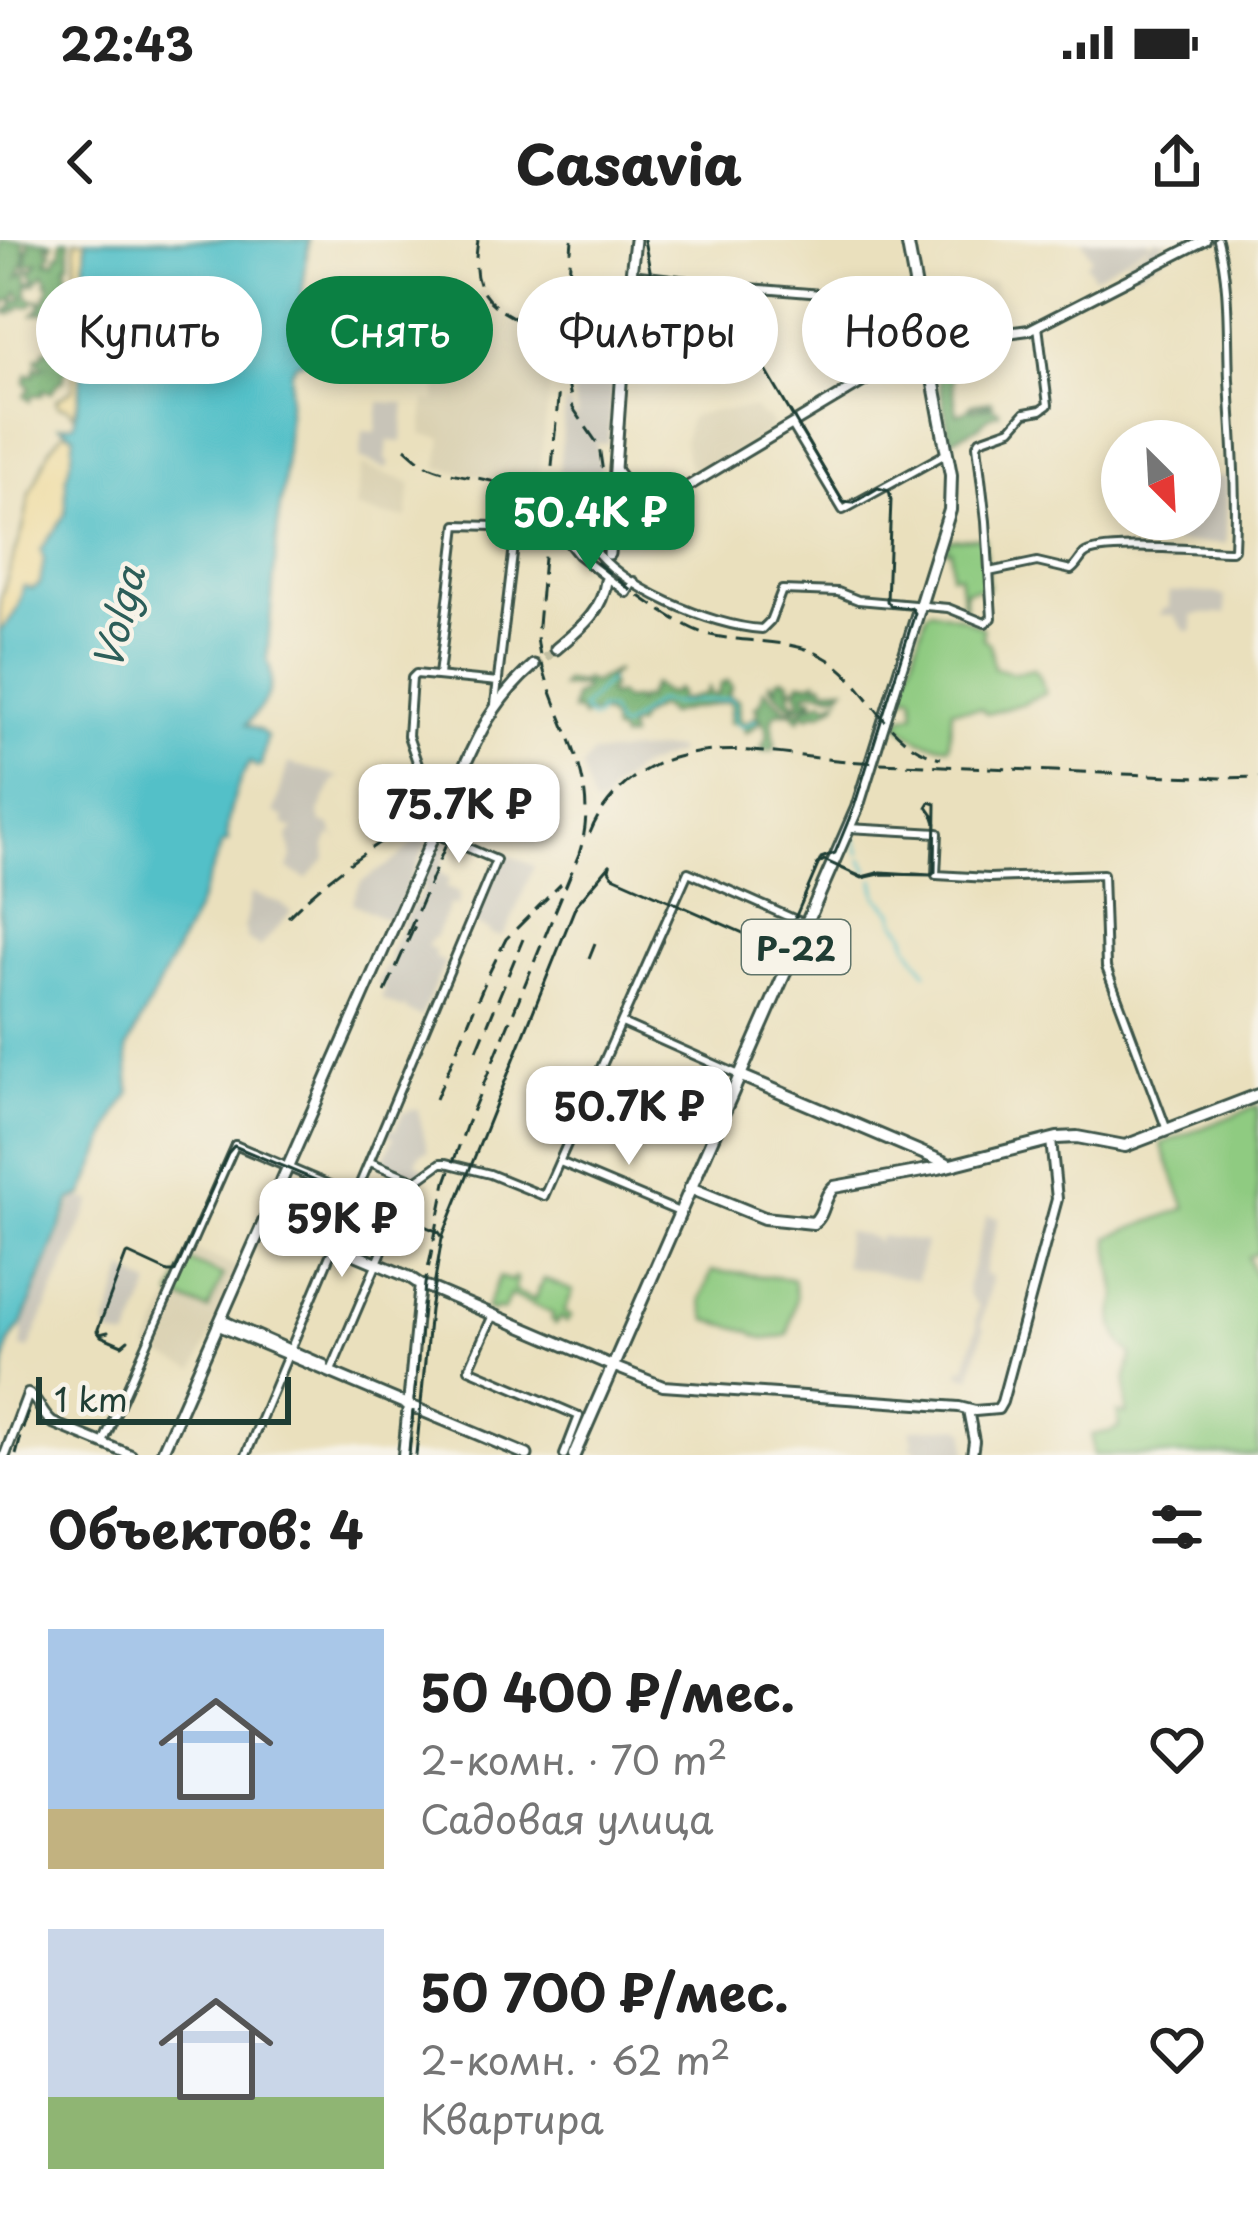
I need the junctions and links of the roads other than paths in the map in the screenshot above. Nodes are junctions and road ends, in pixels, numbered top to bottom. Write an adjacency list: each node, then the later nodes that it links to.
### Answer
1 (635, 240): 6 (main road)
2 (908, 240): 5 (highway, Р-22)
3 (1205, 240): 10 (main road)
4 (1217, 240): 20 (street)
5 (912, 256): 7 (highway, Р-22); 8 (highway, Р-22)
6 (631, 274): 9 (street); 14 (main road)
7 (915, 276)
8 (916, 276)
9 (802, 292)
10 (1038, 326): 11 (main road); 20 (street)
11 (1013, 332)
12 (860, 384): 15 (main road)
13 (936, 384): 16 (highway, Р-22)
14 (618, 423): 17 (main road); 17 (main road)
15 (792, 425): 16 (street); 17 (main road)
16 (949, 452): 23 (highway, Р-22)
17 (617, 476): 18 (main road); 18 (main road)
18 (605, 503): 22 (street)
19 (517, 529): 22 (street); 25 (street); 26 (street)
20 (989, 572): 23 (street)
21 (605, 580): 24 (main road)
22 (634, 581): 23 (street)
23 (922, 607): 29 (highway, Р-22)
24 (555, 648)
25 (439, 675): 26 (street); 28 (street, bridge)
26 (502, 684): 27 (main road); 27 (main road)
27 (493, 711): 28 (main road, bridge)
28 (441, 820): 36 (street); 39 (main road)
29 (850, 829): 30 (highway, Р-22); 34 (street)
30 (807, 925): 31 (street); 32 (highway, Р-22)
31 (621, 1023): 32 (street); 37 (street)
32 (741, 1075): 38 (highway); 40 (highway, Р-22)
33 (1258, 1095): 34 (highway)
34 (1167, 1131): 35 (highway)
35 (1051, 1138): 38 (highway); 53 (main road)
36 (370, 1162): 37 (street); 41 (street)
37 (560, 1162): 42 (street)
38 (940, 1165): 40 (highway)
39 (289, 1168): 41 (street); 43 (main road); 55 (street)
40 (692, 1188): 42 (highway, Р-22)
41 (356, 1197): 44 (street); 45 (street)
42 (681, 1213): 50 (highway, Р-22)
43 (267, 1217): 44 (main road); 48 (main road)
44 (336, 1246): 45 (main road); 49 (street)
45 (374, 1263): 46 (main road); 51 (street)
46 (424, 1286): 47 (main road); 52 (main road)
47 (493, 1316): 50 (main road); 56 (street)
48 (221, 1324): 49 (main road); 59 (main road)
49 (290, 1353): 51 (main road); 60 (street)
50 (613, 1366): 53 (main road); 56 (highway, Р-22)
51 (331, 1370): 52 (main road)
52 (406, 1406): 61 (main road); 62 (main road)
53 (971, 1412): 63 (main road)
54 (64, 1426): 55 (main road); 57 (main road); 57 (main road)
55 (103, 1443): 58 (main road)
56 (573, 1453)
57 (4, 1455)
58 (130, 1455)
59 (163, 1455)
60 (246, 1455)
61 (403, 1455)
62 (527, 1455)
63 (972, 1455)

